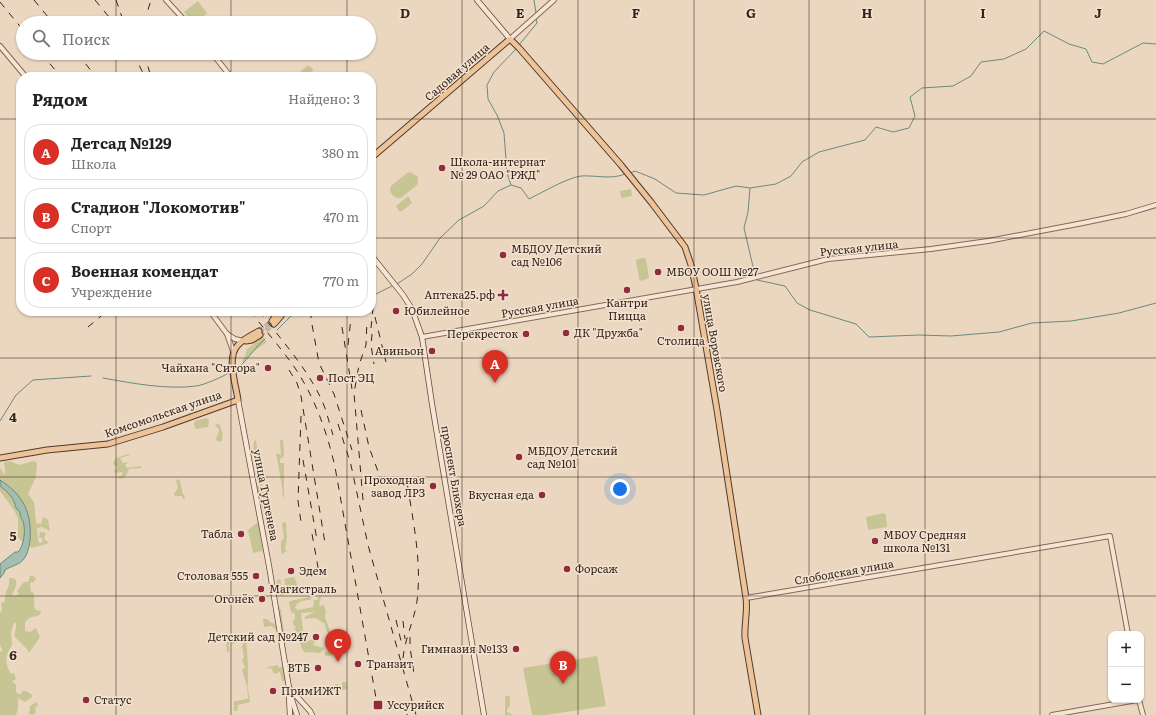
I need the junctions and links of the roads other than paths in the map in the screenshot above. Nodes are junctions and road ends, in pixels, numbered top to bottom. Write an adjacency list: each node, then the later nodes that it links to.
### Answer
1 (166, 0): 4 (street)
2 (477, 0): 5 (main road, улица Воровского)
3 (554, 0): 5 (street, Садовая улица)
4 (181, 16)
5 (510, 39): 10 (main road, Садовая улица); 13 (main road, улица Воровского)
6 (0, 46): 8 (street)
7 (218, 60): 9 (street)
8 (22, 72)
9 (227, 72)
10 (376, 154)
11 (1156, 205): 13 (street, Русская улица)
12 (376, 261): 19 (main road, проспект Блюхера)
13 (696, 288): 19 (street, Русская улица); 24 (main road, улица Воровского)
14 (214, 316): 18 (street, улица Тургенева)
15 (276, 316): 16 (main road)
16 (280, 316)
17 (259, 333): 20 (main road)
18 (227, 334): 20 (street); 21 (street, улица Тургенева)
19 (422, 337): 33 (main road, проспект Блюхера)
20 (243, 341): 21 (main road)
21 (233, 351): 22 (main road, улица Тургенева)
22 (238, 400): 23 (main road, Комсомольская улица); 26 (main road, улица Тургенева)
23 (0, 458)
24 (746, 598): 25 (street, Слободская улица); 34 (main road, улица Воровского)
25 (1127, 631)
26 (290, 689): 29 (main road); 30 (main road, улица Тургенева); 31 (main road, улица Тургенева)
27 (1121, 703): 35 (street)
28 (1139, 703): 36 (street)
29 (308, 709): 30 (main road); 32 (main road)
30 (298, 713): 31 (main road)
31 (289, 715)
32 (312, 715)
33 (484, 715)
34 (758, 715)
35 (1052, 715)
36 (1143, 715)

